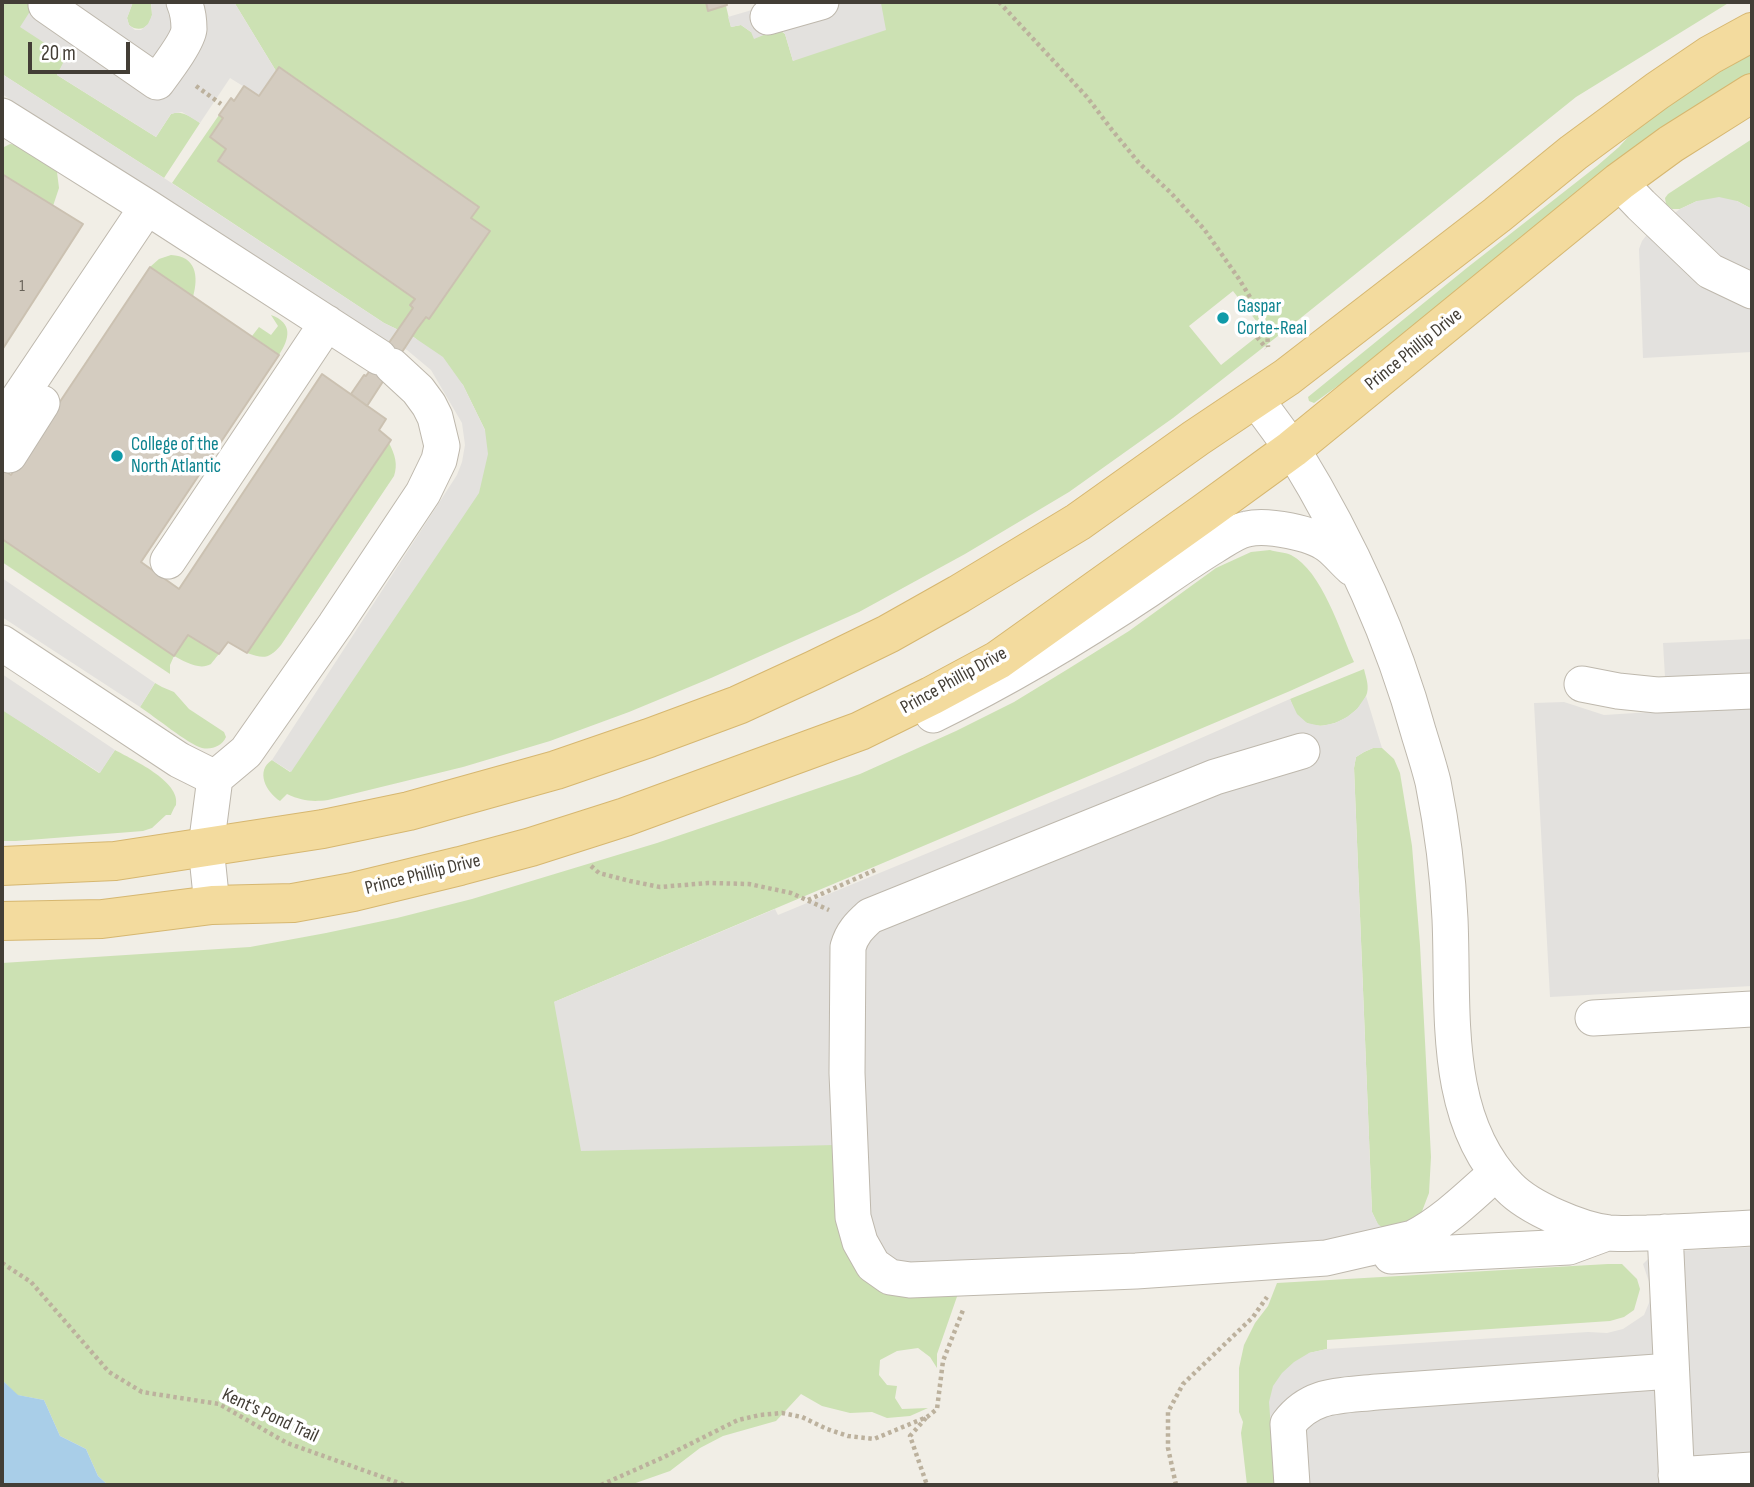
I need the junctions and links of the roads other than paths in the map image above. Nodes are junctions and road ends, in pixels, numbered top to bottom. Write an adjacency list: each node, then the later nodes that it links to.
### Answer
1 (184, 2): 3 (lane)
2 (821, 2): 4 (lane)
3 (46, 5)
4 (768, 17)
5 (1752, 32): 13 (main road)
6 (1752, 93): 8 (main road, Prince Phillip Drive)
7 (2, 116): 9 (lane)
8 (1619, 182): 10 (lane); 15 (main road, Prince Phillip Drive)
9 (147, 207): 11 (lane); 12 (lane)
10 (1752, 291)
11 (327, 323): 16 (lane); 23 (lane)
12 (18, 380): 14 (lane)
13 (1255, 398): 15 (lane); 24 (main road)
14 (5, 439)
15 (1292, 449): 17 (lane); 21 (main road, Prince Phillip Drive)
16 (168, 561)
17 (1362, 578): 21 (lane); 30 (lane)
18 (2, 643): 23 (lane)
19 (1582, 684): 20 (lane)
20 (1752, 691)
21 (860, 731): 26 (main road, Prince Phillip Drive)
22 (1303, 751): 34 (lane)
23 (215, 778): 24 (lane)
24 (206, 847): 25 (main road); 26 (lane)
25 (2, 866)
26 (212, 905): 27 (main road, Prince Phillip Drive)
27 (2, 921)
28 (1752, 1009): 29 (lane)
29 (1593, 1018)
30 (1496, 1173): 33 (lane); 34 (lane)
31 (1752, 1228): 32 (lane)
32 (1665, 1232): 33 (lane); 35 (lane)
33 (1607, 1233): 34 (lane)
34 (1357, 1250)
35 (1671, 1371): 37 (lane); 38 (lane)
36 (1752, 1470): 37 (lane)
37 (1676, 1480)
38 (1292, 1485)

